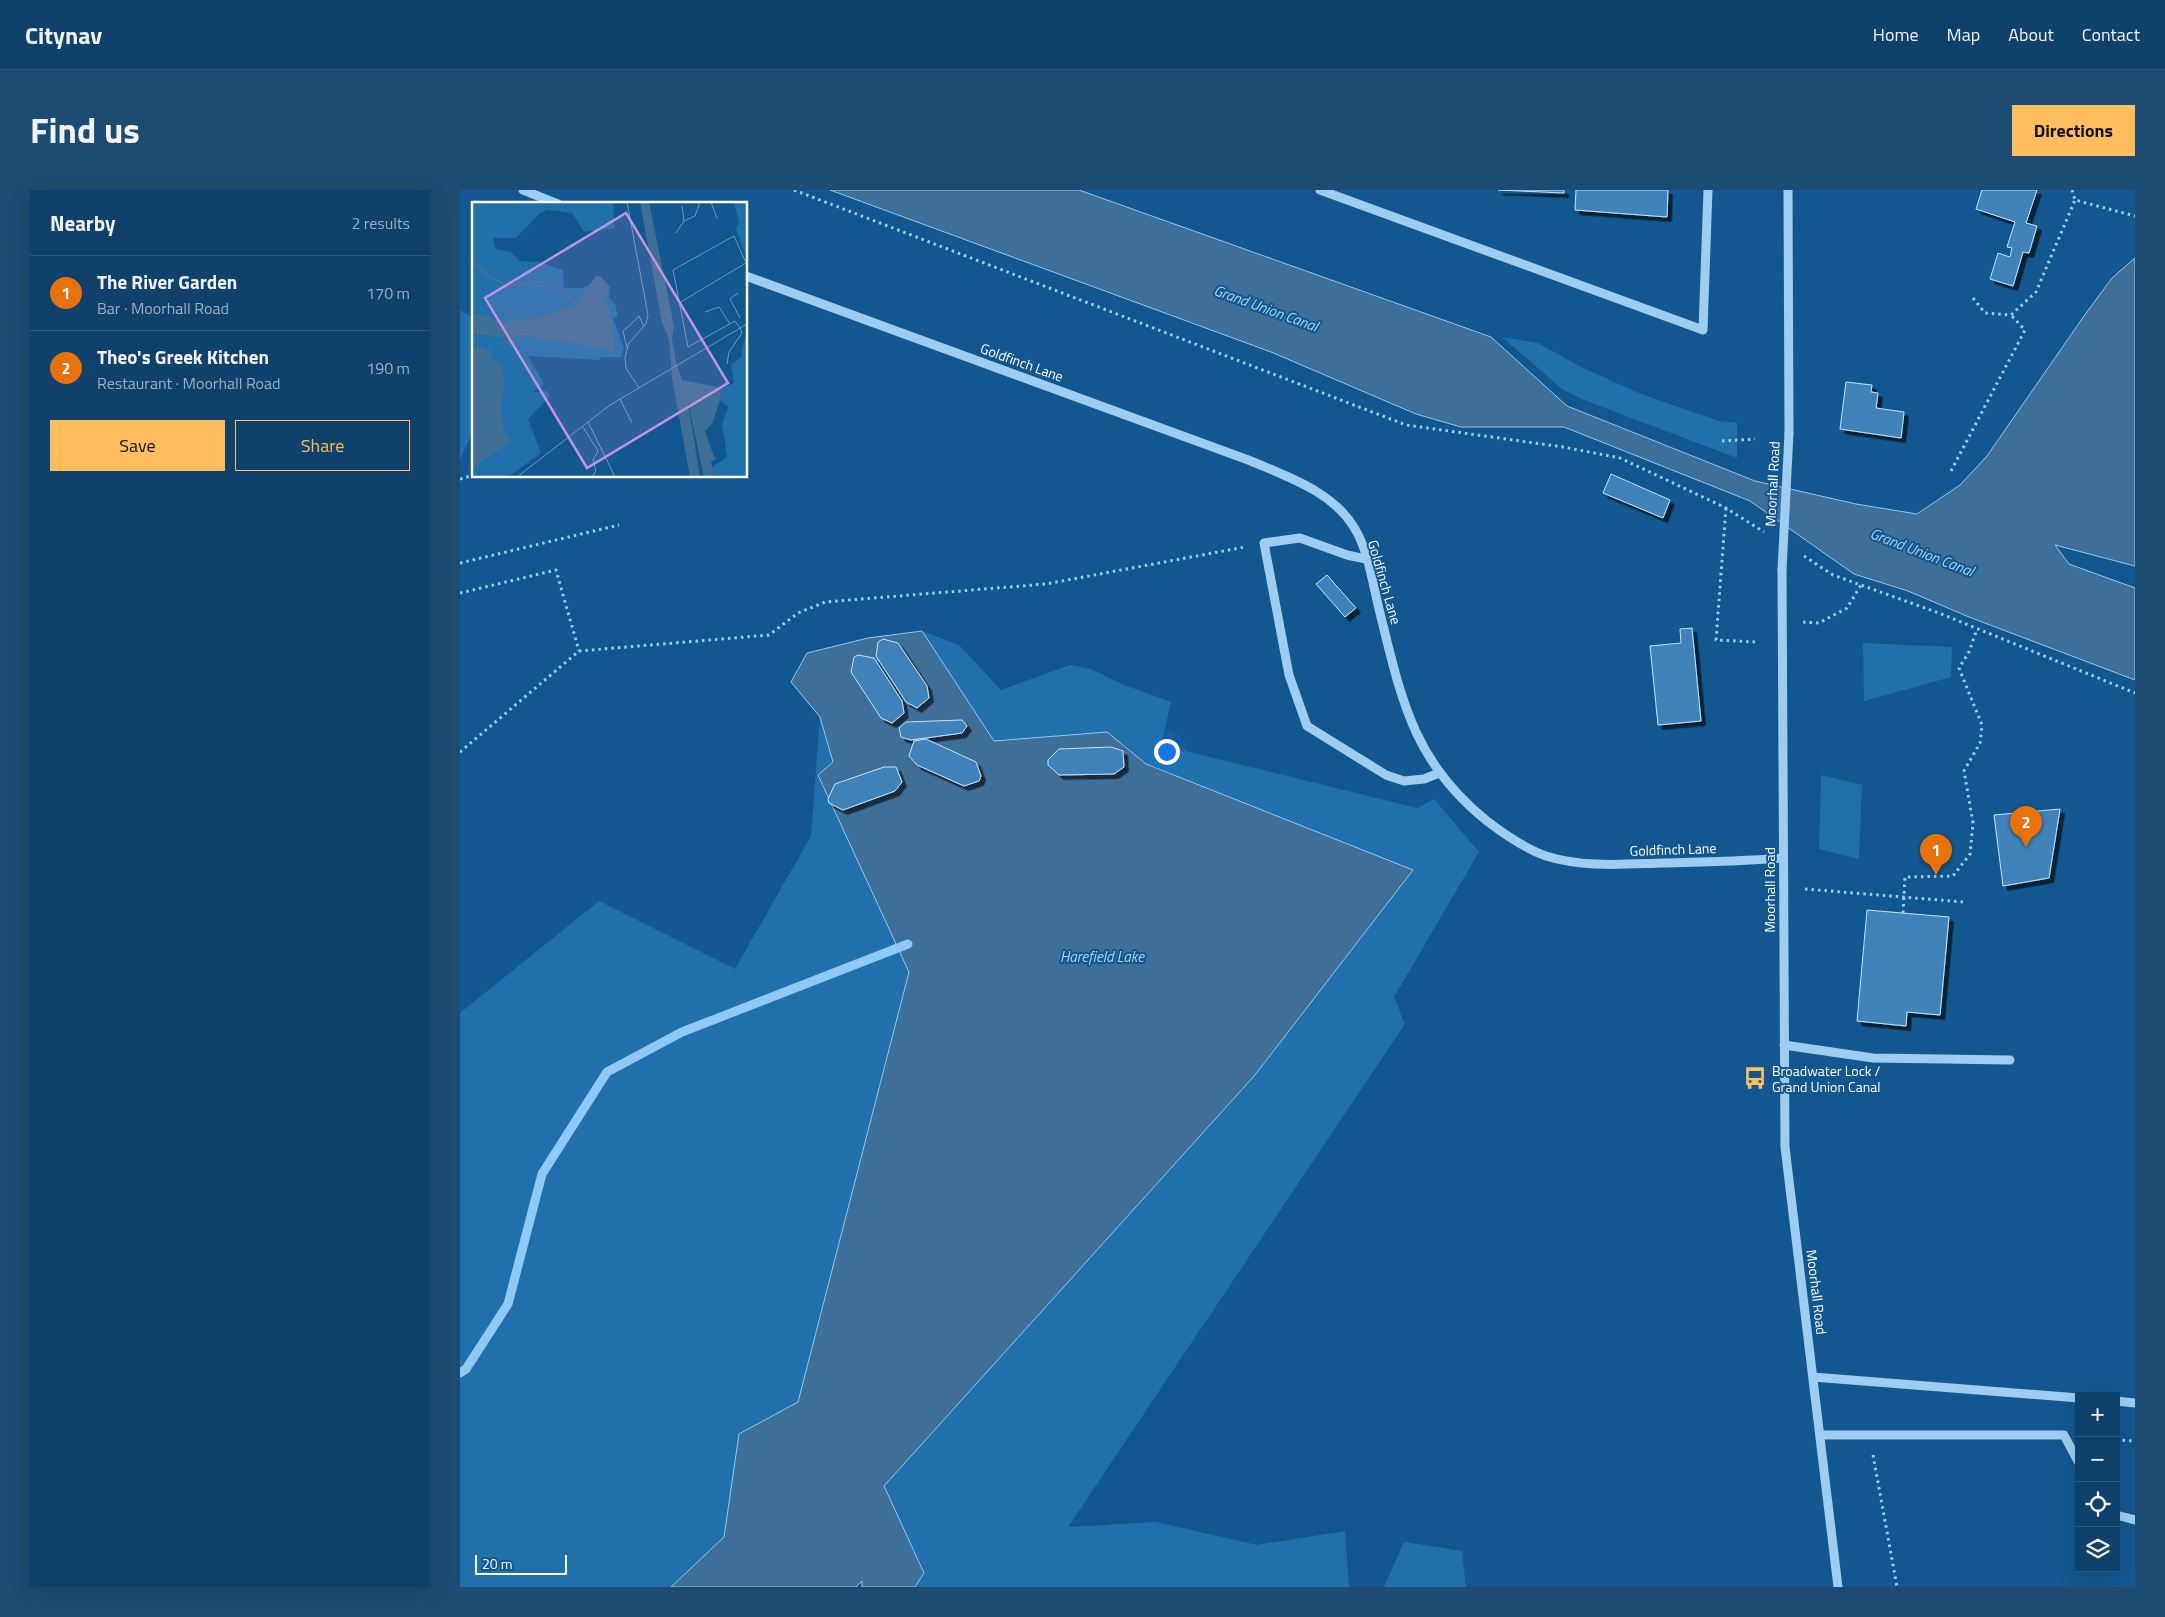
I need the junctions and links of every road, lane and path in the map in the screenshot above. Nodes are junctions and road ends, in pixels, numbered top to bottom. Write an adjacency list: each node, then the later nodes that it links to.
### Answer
1 (523, 190): 9 (street)
2 (794, 190): 24 (path)
3 (1320, 190): 7 (street)
4 (1708, 190): 7 (street)
5 (1788, 190): 29 (street, Moorhall Road, bridge)
6 (2072, 190): 8 (path)
7 (1340, 194)
8 (2075, 200): 10 (path); 13 (path)
9 (553, 202)
10 (2135, 216)
11 (748, 277): 19 (street, Goldfinch Lane)
12 (1973, 298): 13 (path)
13 (2011, 315): 16 (path)
14 (1755, 439): 15 (path)
15 (1722, 441)
16 (1951, 471)
17 (619, 525): 20 (path)
18 (1264, 543): 19 (street); 25 (path); 28 (street)
19 (1366, 559): 28 (street, Goldfinch Lane)
20 (460, 563)
21 (460, 593): 25 (path)
22 (1806, 622): 23 (path)
23 (1977, 629): 26 (path); 31 (path)
24 (1756, 642)
25 (579, 651): 27 (path)
26 (2135, 692)
27 (460, 752)
28 (1439, 773): 29 (street, Goldfinch Lane)
29 (1782, 858): 34 (street, Moorhall Road)
30 (1806, 889): 31 (path)
31 (1904, 897): 32 (path); 33 (path)
32 (1964, 902)
33 (1903, 913)
34 (1784, 1045): 35 (street); 36 (street, Moorhall Road)
35 (2010, 1060)
36 (1813, 1377): 37 (street); 40 (street, Moorhall Road)
37 (2075, 1398)
38 (2120, 1401): 39 (street)
39 (2135, 1403)
40 (1820, 1435): 41 (street); 47 (street, Moorhall Road)
41 (1870, 1435): 44 (street); 48 (path)
42 (2120, 1440): 43 (path)
43 (2135, 1441)
44 (2075, 1456)
45 (2120, 1516): 46 (street)
46 (2135, 1520)
47 (1838, 1587)
48 (1896, 1587)

